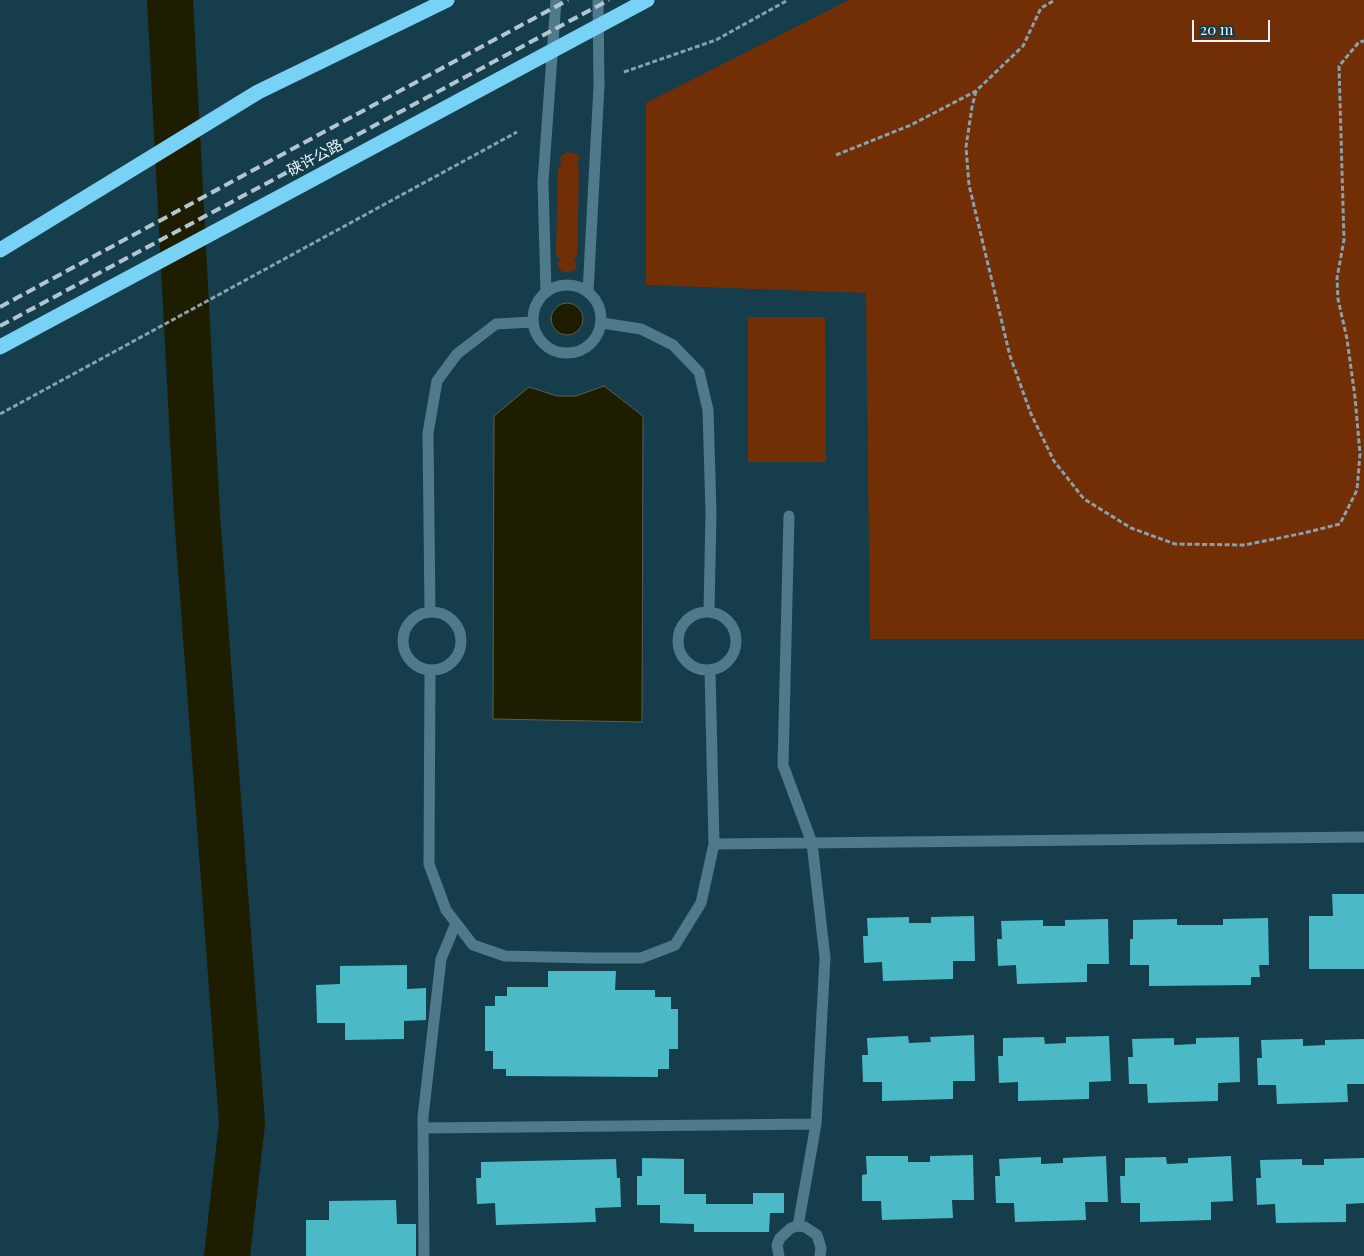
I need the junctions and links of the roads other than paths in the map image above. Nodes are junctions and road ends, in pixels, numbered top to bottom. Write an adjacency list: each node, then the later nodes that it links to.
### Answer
1 (447, 0): 7 (highway)
2 (556, 0): 6 (lane)
3 (598, 0): 5 (lane)
4 (647, 0): 5 (highway, 硖许公路)
5 (598, 27): 6 (highway, 硖许公路); 9 (lane)
6 (552, 50): 8 (lane); 12 (highway, 硖许公路)
7 (0, 250)
8 (546, 292): 9 (lane); 10 (lane)
9 (588, 292): 11 (lane)
10 (533, 322): 11 (lane); 15 (lane)
11 (602, 323): 14 (lane)
12 (0, 347)
13 (790, 516): 20 (lane)
14 (709, 611): 16 (lane); 16 (lane)
15 (430, 612): 17 (lane); 17 (lane)
16 (710, 670): 19 (lane)
17 (430, 671): 21 (lane)
18 (1364, 838): 20 (lane)
19 (714, 844): 20 (lane); 21 (lane)
20 (812, 844): 22 (lane)
21 (456, 923): 23 (lane)
22 (816, 1124): 23 (lane); 24 (lane)
23 (423, 1128): 25 (lane)
24 (798, 1226): 26 (lane); 27 (lane)
25 (424, 1256)
26 (779, 1256)
27 (820, 1256)

